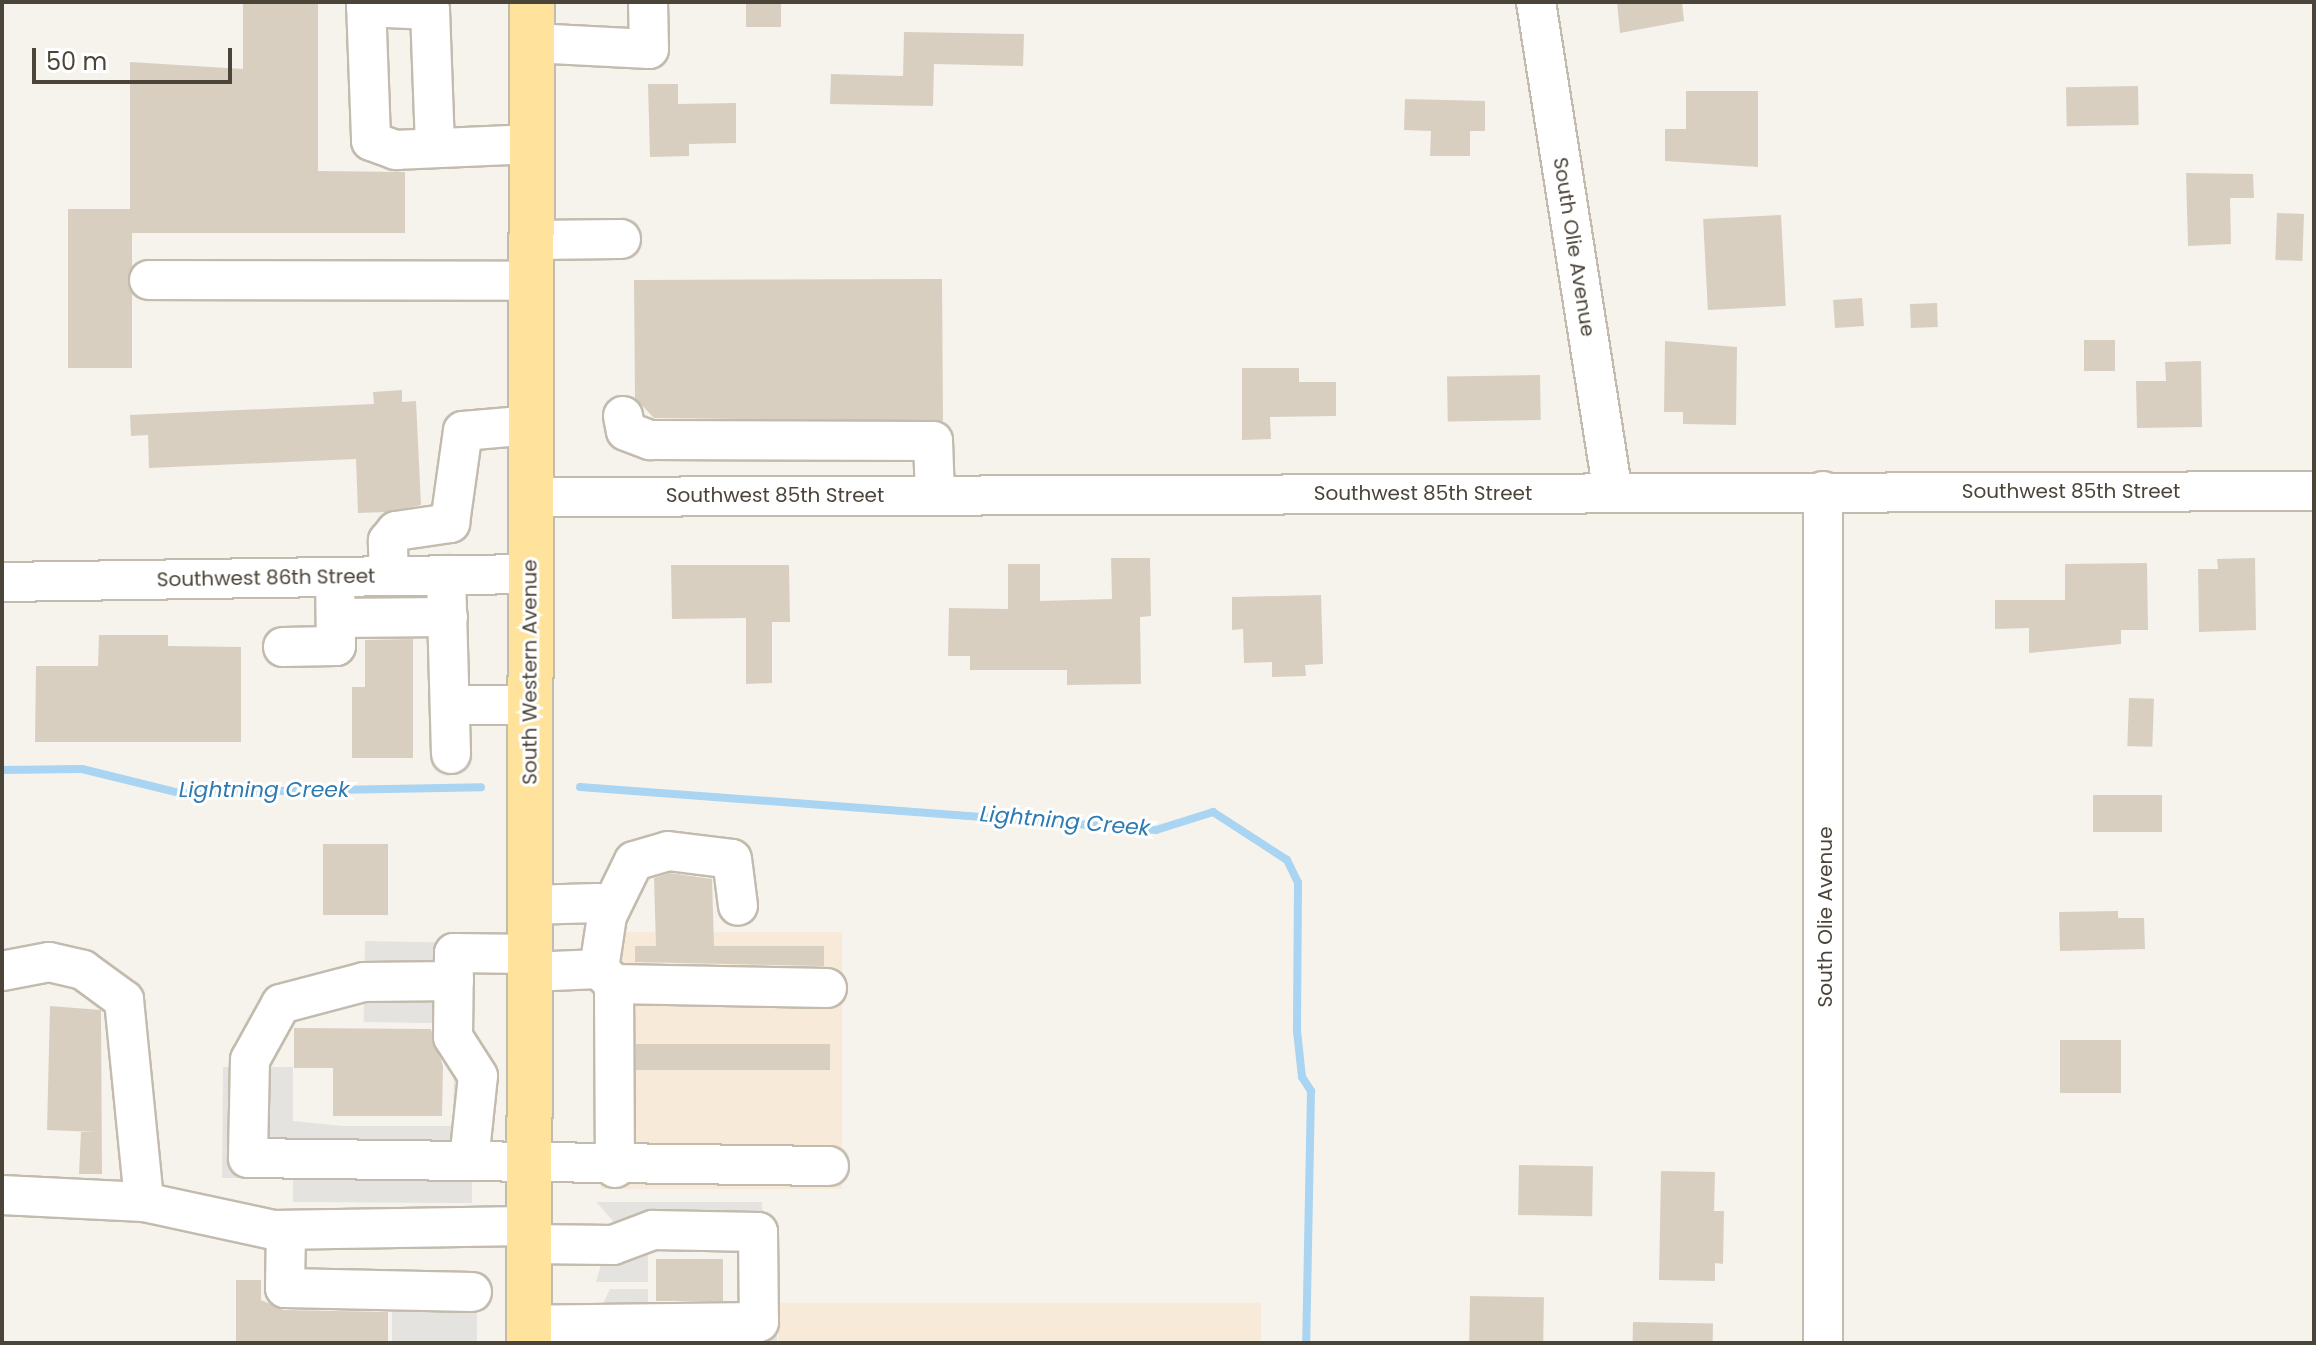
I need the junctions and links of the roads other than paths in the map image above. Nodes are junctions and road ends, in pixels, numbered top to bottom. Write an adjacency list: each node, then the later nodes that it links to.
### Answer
1 (648, 2): 4 (street)
2 (1536, 2): 14 (street, South Olie Avenue)
3 (366, 4): 6 (street); 6 (street)
4 (532, 22): 5 (main road, South Western Avenue)
5 (532, 144): 6 (street); 8 (main road, South Western Avenue)
6 (435, 148)
7 (621, 239): 8 (street)
8 (532, 261): 9 (street); 11 (main road, South Western Avenue)
9 (149, 280)
10 (623, 416): 15 (street)
11 (531, 425): 16 (main road, South Western Avenue); 19 (street)
12 (1823, 491): 13 (street, Southwest 85th Street); 14 (street, Southwest 85th Street); 50 (street, South Olie Avenue)
13 (2314, 491)
14 (1613, 492): 15 (street, Southwest 85th Street)
15 (935, 495): 16 (street, Southwest 85th Street)
16 (531, 497): 17 (main road, South Western Avenue)
17 (530, 574): 18 (street, Southwest 86th Street); 26 (main road, South Western Avenue)
18 (446, 575): 19 (street, Southwest 86th Street); 22 (street)
19 (389, 576): 20 (street, Southwest 86th Street)
20 (335, 577): 21 (street, Southwest 86th Street); 23 (street)
21 (2, 582)
22 (448, 617): 23 (street); 25 (street)
23 (336, 618): 24 (street)
24 (283, 647)
25 (451, 705): 26 (street); 27 (street)
26 (529, 705): 28 (main road, South Western Avenue)
27 (451, 754)
28 (529, 905): 30 (street); 31 (main road, South Western Avenue)
29 (738, 906): 30 (street)
30 (607, 916): 33 (street)
31 (529, 963): 33 (street); 34 (street); 37 (main road, South Western Avenue)
32 (2, 971): 43 (street)
33 (606, 976): 35 (street); 41 (street)
34 (454, 981): 36 (street); 38 (street)
35 (827, 988)
36 (478, 1076): 37 (street); 38 (street)
37 (529, 1076): 39 (main road, South Western Avenue)
38 (469, 1161): 39 (street)
39 (529, 1161): 41 (street); 46 (main road, South Western Avenue)
40 (829, 1166): 41 (street)
41 (615, 1168)
42 (2, 1195): 43 (street)
43 (144, 1202): 45 (street)
44 (397, 1228): 45 (street); 46 (street); 47 (street)
45 (286, 1230): 47 (street)
46 (529, 1235): 49 (main road, South Western Avenue); 49 (street)
47 (397, 1290): 48 (street)
48 (472, 1292)
49 (529, 1334)
50 (1823, 1343)

